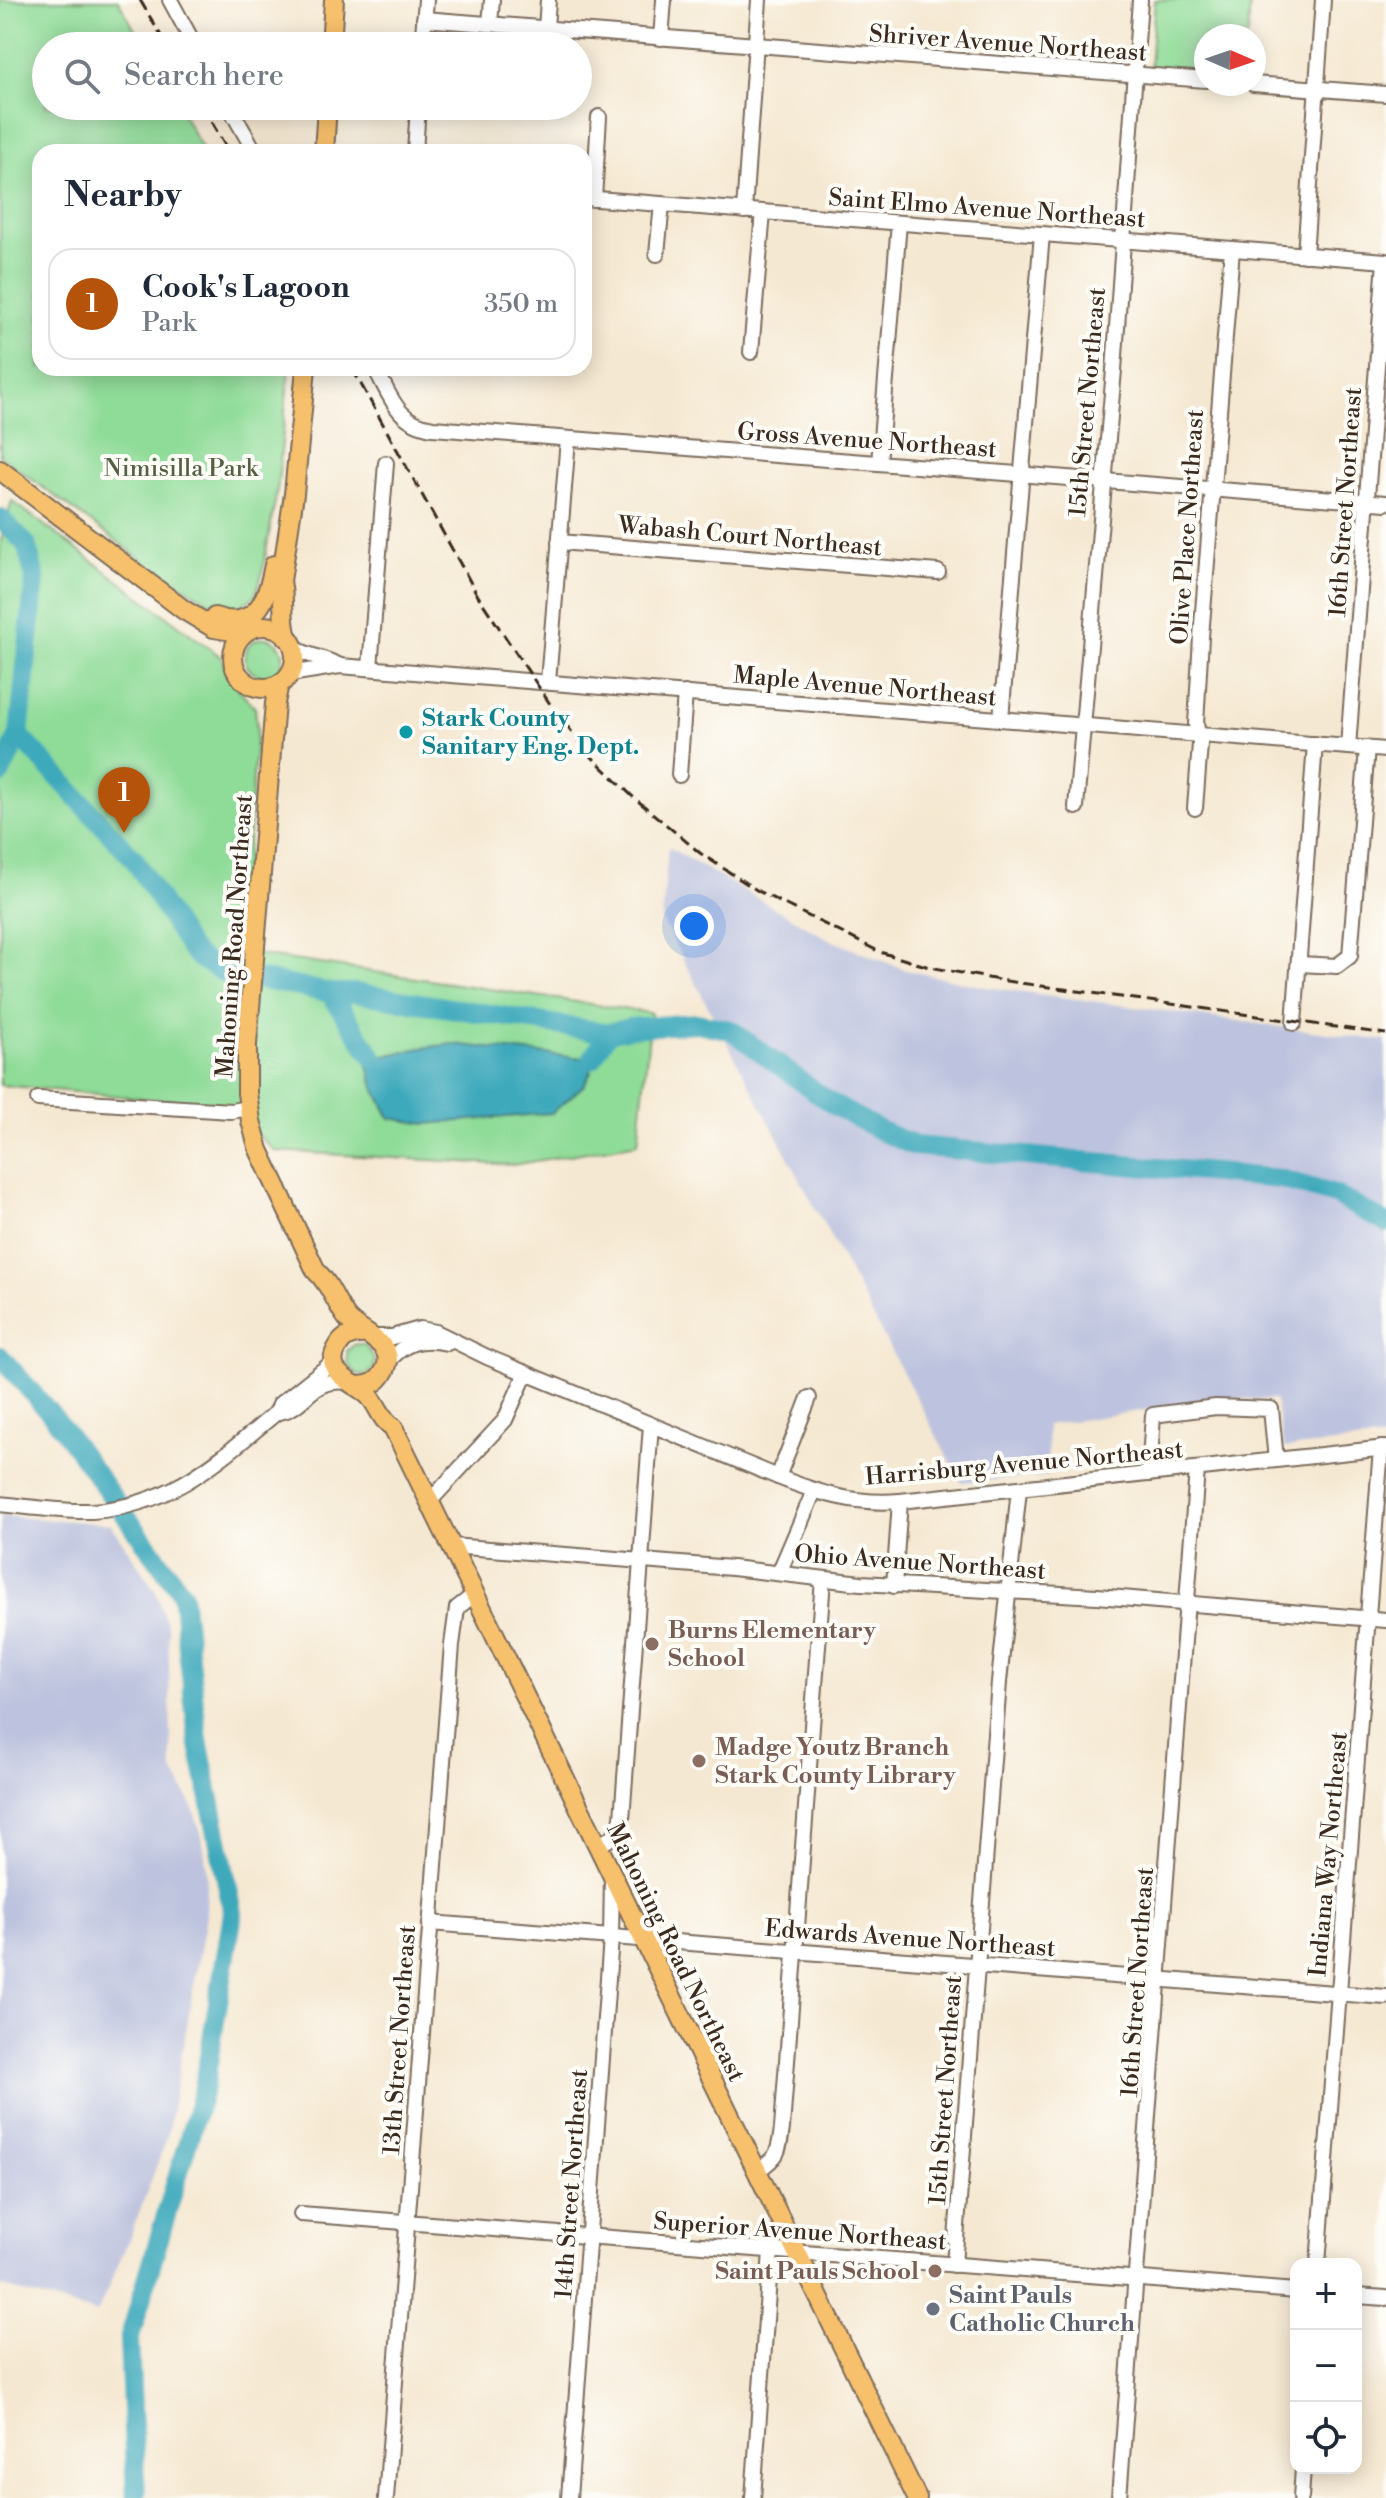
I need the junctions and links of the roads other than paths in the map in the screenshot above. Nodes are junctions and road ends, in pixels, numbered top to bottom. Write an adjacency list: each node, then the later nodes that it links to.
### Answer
1 (170, 0): 13 (street)
2 (334, 0): 14 (main road)
3 (426, 0): 10 (street)
4 (492, 0): 11 (street)
5 (548, 0): 12 (street)
6 (664, 0): 18 (street)
7 (759, 0): 19 (street)
8 (1140, 0): 20 (street, 15th Street Northeast)
9 (1323, 0): 23 (street)
10 (424, 19): 11 (street, Shriver Avenue Northeast); 15 (street)
11 (490, 24): 12 (street, Shriver Avenue Northeast)
12 (546, 29): 16 (street, Shriver Avenue Northeast)
13 (187, 32)
14 (332, 32)
15 (423, 32)
16 (584, 32)
17 (592, 33): 18 (street, Shriver Avenue Northeast)
18 (661, 38): 19 (street, Shriver Avenue Northeast)
19 (755, 45): 20 (street, Shriver Avenue Northeast); 35 (street)
20 (1134, 75): 21 (street, Shriver Avenue Northeast); 39 (street, 15th Street Northeast)
21 (1194, 79)
22 (1266, 85): 23 (street)
23 (1317, 89): 24 (street); 42 (street)
24 (1386, 94)
25 (599, 117): 32 (street)
26 (237, 120): 29 (street)
27 (326, 120): 30 (main road)
28 (417, 120): 31 (street)
29 (250, 144)
30 (325, 144)
31 (416, 144)
32 (592, 174)
33 (592, 198): 34 (street, Saint Elmo Avenue Northeast)
34 (662, 204): 35 (street, Saint Elmo Avenue Northeast); 41 (street)
35 (744, 211): 36 (street, Saint Elmo Avenue Northeast)
36 (763, 212): 37 (street, Saint Elmo Avenue Northeast); 44 (street)
37 (899, 223): 38 (street, Saint Elmo Avenue Northeast); 49 (street)
38 (1042, 234): 39 (street, Saint Elmo Avenue Northeast); 50 (street)
39 (1123, 240): 40 (street, Saint Elmo Avenue Northeast); 52 (street, 15th Street Northeast)
40 (1232, 249): 42 (street, Saint Elmo Avenue Northeast); 53 (street, Olive Place Northeast)
41 (657, 254)
42 (1305, 255): 43 (street, Saint Elmo Avenue Northeast)
43 (1386, 261): 55 (street, 16th Street Northeast)
44 (751, 352)
45 (305, 376): 54 (main road)
46 (380, 376): 47 (street, Gross Avenue Northeast)
47 (568, 439): 49 (street, Gross Avenue Northeast); 57 (street)
48 (386, 463): 66 (street)
49 (879, 463): 50 (street, Gross Avenue Northeast)
50 (1021, 474): 52 (street, Gross Avenue Northeast); 71 (street)
51 (2, 476): 59 (main road)
52 (1103, 480): 53 (street, Gross Avenue Northeast); 72 (street, 15th Street Northeast)
53 (1212, 490): 55 (street, Gross Avenue Northeast); 74 (street, Olive Place Northeast)
54 (294, 494): 59 (main road); 60 (main road)
55 (1367, 502): 56 (street, Gross Avenue Northeast); 76 (street, 16th Street Northeast)
56 (1386, 503)
57 (559, 542): 58 (street, Wabash Court Northeast); 68 (street)
58 (938, 572)
59 (139, 576): 61 (main road)
60 (281, 581): 62 (main road); 63 (main road)
61 (184, 610): 62 (main road); 64 (main road)
62 (248, 631): 63 (main road); 64 (main road)
63 (290, 642): 65 (street, Maple Avenue Northeast); 67 (main road)
64 (233, 656): 69 (main road)
65 (340, 666): 66 (street, Maple Avenue Northeast); 67 (street, Maple Avenue Northeast)
66 (370, 668): 68 (street, Maple Avenue Northeast)
67 (284, 679): 69 (main road); 73 (main road, Mahoning Road Northeast)
68 (548, 682): 70 (street, Maple Avenue Northeast)
69 (254, 687): 73 (main road, Mahoning Road Northeast)
70 (685, 693): 71 (street, Maple Avenue Northeast); 79 (street)
71 (1001, 719): 72 (street, Maple Avenue Northeast)
72 (1083, 725): 74 (street, Maple Avenue Northeast); 80 (street, 15th Street Northeast)
73 (272, 734): 85 (main road, Mahoning Road Northeast)
74 (1198, 734): 75 (street, Maple Avenue Northeast); 81 (street, Olive Place Northeast)
75 (1315, 744): 76 (street, Maple Avenue Northeast); 82 (street)
76 (1348, 747): 77 (street, Maple Avenue Northeast)
77 (1367, 748): 78 (street, Maple Avenue Northeast); 82 (street)
78 (1386, 750)
79 (679, 775)
80 (1076, 807)
81 (1195, 808)
82 (1299, 964): 83 (street)
83 (1294, 1023)
84 (38, 1099): 85 (street)
85 (248, 1108): 86 (main road, Mahoning Road Northeast)
86 (316, 1271): 87 (main road, Mahoning Road Northeast); 89 (main road, Mahoning Road Northeast)
87 (370, 1336): 88 (street, Harrisburg Avenue Northeast); 89 (main road); 90 (main road)
88 (456, 1343): 90 (street, Harrisburg Avenue Northeast); 91 (street, Harrisburg Avenue Northeast)
89 (336, 1352): 92 (main road); 94 (street)
90 (386, 1364): 92 (main road); 96 (main road, Mahoning Road Northeast)
91 (526, 1373): 95 (street, Harrisburg Avenue Northeast); 105 (street)
92 (351, 1384): 94 (street); 96 (main road, Mahoning Road Northeast)
93 (809, 1398): 101 (street)
94 (277, 1412): 106 (street)
95 (651, 1425): 101 (street, Harrisburg Avenue Northeast); 108 (street)
96 (393, 1427): 105 (main road, Mahoning Road Northeast)
97 (1384, 1448): 98 (street, Harrisburg Avenue Northeast); 115 (street, Indiana Way Northeast)
98 (1276, 1460): 99 (street, Harrisburg Avenue Northeast); 100 (street)
99 (1197, 1469): 100 (street, Harrisburg Avenue Northeast); 114 (street, 16th Street Northeast)
100 (1149, 1474): 102 (street, Harrisburg Avenue Northeast)
101 (778, 1477): 103 (street, Harrisburg Avenue Northeast)
102 (1019, 1489): 104 (street, Harrisburg Avenue Northeast); 112 (street, 15th Street Northeast)
103 (814, 1491): 104 (street, Harrisburg Avenue Northeast); 109 (street)
104 (900, 1501): 111 (street)
105 (429, 1502): 107 (main road, Mahoning Road Northeast)
106 (0, 1504)
107 (451, 1546): 108 (street, Ohio Avenue Northeast); 113 (main road, Mahoning Road Northeast)
108 (640, 1560): 109 (street, Ohio Avenue Northeast); 117 (street)
109 (779, 1573): 110 (street, Ohio Avenue Northeast)
110 (823, 1579): 111 (street, Ohio Avenue Northeast); 122 (street)
111 (894, 1586): 112 (street, Ohio Avenue Northeast)
112 (1008, 1591): 114 (street, Ohio Avenue Northeast); 123 (street, 15th Street Northeast)
113 (475, 1594): 117 (main road, Mahoning Road Northeast); 119 (street, 13th Street Northeast)
114 (1187, 1604): 115 (street, Ohio Avenue Northeast); 124 (street, 16th Street Northeast)
115 (1368, 1618): 116 (street, Ohio Avenue Northeast); 125 (street, Indiana Way Northeast)
116 (1386, 1620)
117 (598, 1846): 118 (main road, Mahoning Road Northeast)
118 (612, 1874): 120 (street, 14th Street Northeast); 121 (main road, Mahoning Road Northeast)
119 (430, 1923): 120 (street, Edwards Avenue Northeast); 129 (street, 13th Street Northeast)
120 (611, 1938): 121 (street, Edwards Avenue Northeast); 130 (street, 14th Street Northeast)
121 (643, 1940): 122 (street, Edwards Avenue Northeast); 127 (main road, Mahoning Road Northeast)
122 (795, 1951): 123 (street, Edwards Avenue Northeast); 127 (street)
123 (977, 1965): 124 (street, Edwards Avenue Northeast); 134 (street, 15th Street Northeast)
124 (1159, 1979): 125 (street, Edwards Avenue Northeast); 135 (street, 16th Street Northeast)
125 (1339, 1993): 126 (street, Edwards Avenue Northeast); 133 (street, Indiana Way Northeast)
126 (1386, 1997)
127 (757, 2171): 132 (main road, Mahoning Road Northeast)
128 (301, 2214): 129 (street, Superior Avenue Northeast)
129 (408, 2223): 130 (street, Superior Avenue Northeast); 140 (street, 13th Street Northeast)
130 (589, 2237): 131 (street, Superior Avenue Northeast); 141 (street, 14th Street Northeast)
131 (771, 2251): 132 (street, Superior Avenue Northeast); 142 (street)
132 (797, 2253): 134 (street, Superior Avenue Northeast); 143 (main road, Mahoning Road Northeast)
133 (1318, 2258)
134 (954, 2265): 135 (street, Superior Avenue Northeast)
135 (1137, 2279): 136 (street, Superior Avenue Northeast); 144 (street, 16th Street Northeast)
136 (1290, 2291)
137 (1362, 2296): 138 (street)
138 (1386, 2298)
139 (1303, 2474): 145 (street)
140 (386, 2498)
141 (569, 2498)
142 (753, 2498)
143 (917, 2498)
144 (1119, 2498)
145 (1301, 2498)

